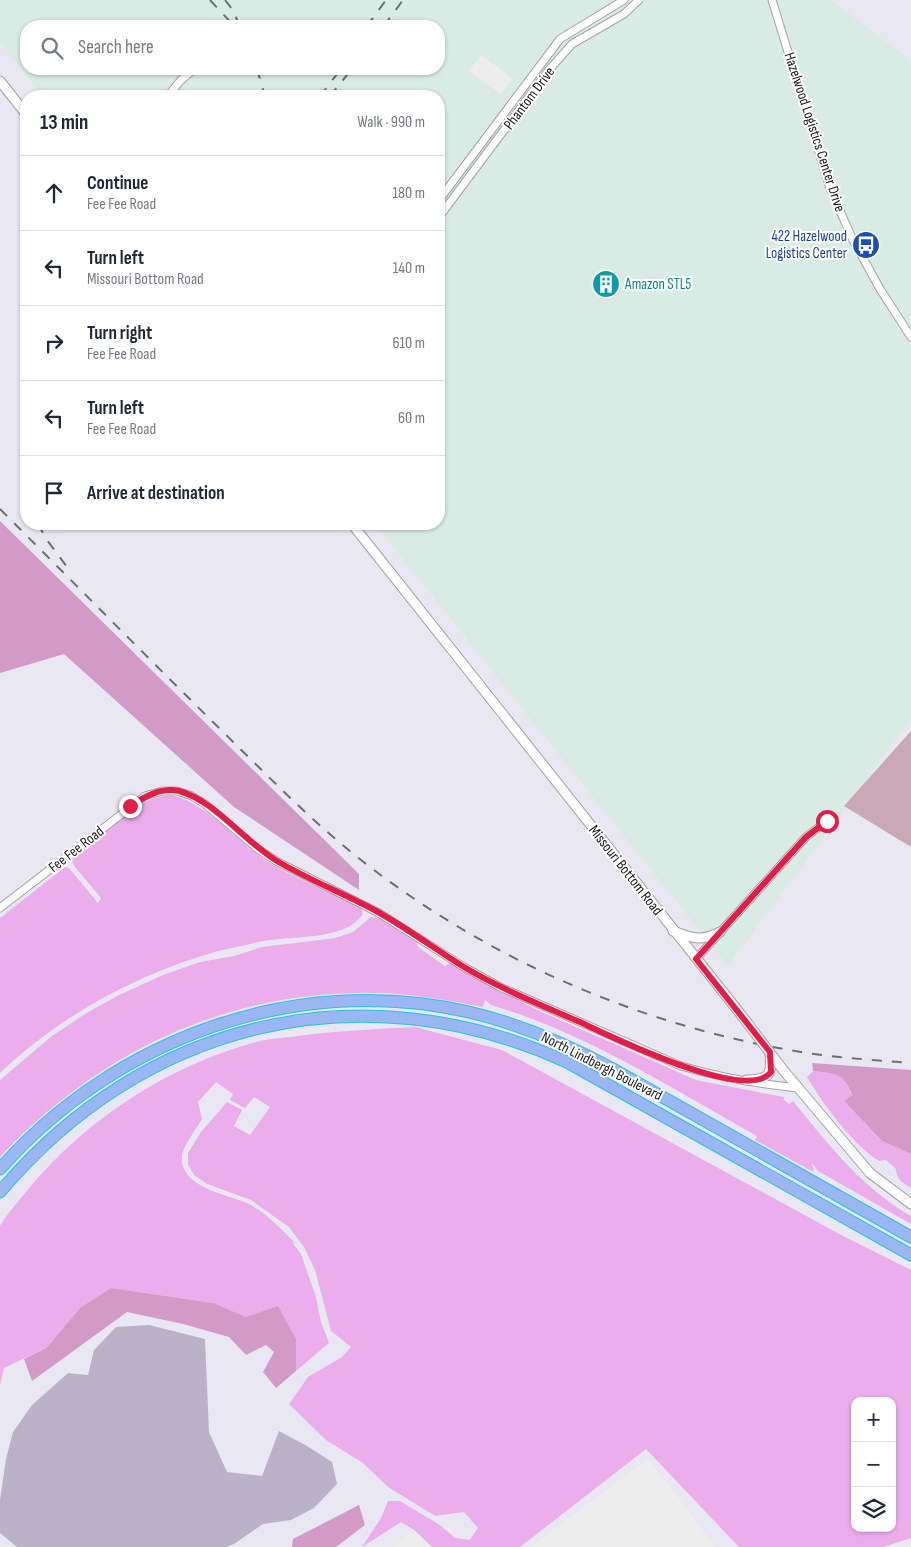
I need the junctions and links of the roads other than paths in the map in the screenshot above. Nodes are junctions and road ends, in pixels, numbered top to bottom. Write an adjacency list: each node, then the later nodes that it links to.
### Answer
1 (624, 0): 8 (street, Phantom Drive)
2 (639, 0): 9 (street, Phantom Drive)
3 (772, 0): 10 (street, Hazelwood Logistics Center Drive)
4 (186, 75): 6 (street)
5 (0, 81): 7 (street)
6 (172, 90)
7 (20, 106)
8 (445, 192)
9 (445, 209)
10 (911, 338)
11 (357, 530): 14 (street, Missouri Bottom Road)
12 (827, 821): 15 (street)
13 (0, 908): 18 (street, Fee Fee Road)
14 (673, 930): 15 (street); 16 (street, Missouri Bottom Road)
15 (720, 932): 16 (street)
16 (696, 959): 17 (street, Missouri Bottom Road, bridge)
17 (770, 1052): 18 (street); 19 (street, Missouri Bottom Road, bridge)
18 (746, 1080): 19 (street, Fee Fee Road)
19 (798, 1088): 22 (street, Missouri Bottom Road)
20 (0, 1169): 23 (highway, North Lindbergh Boulevard)
21 (0, 1192): 24 (highway, North Lindbergh Boulevard)
22 (911, 1204)
23 (911, 1238)
24 (911, 1254)

